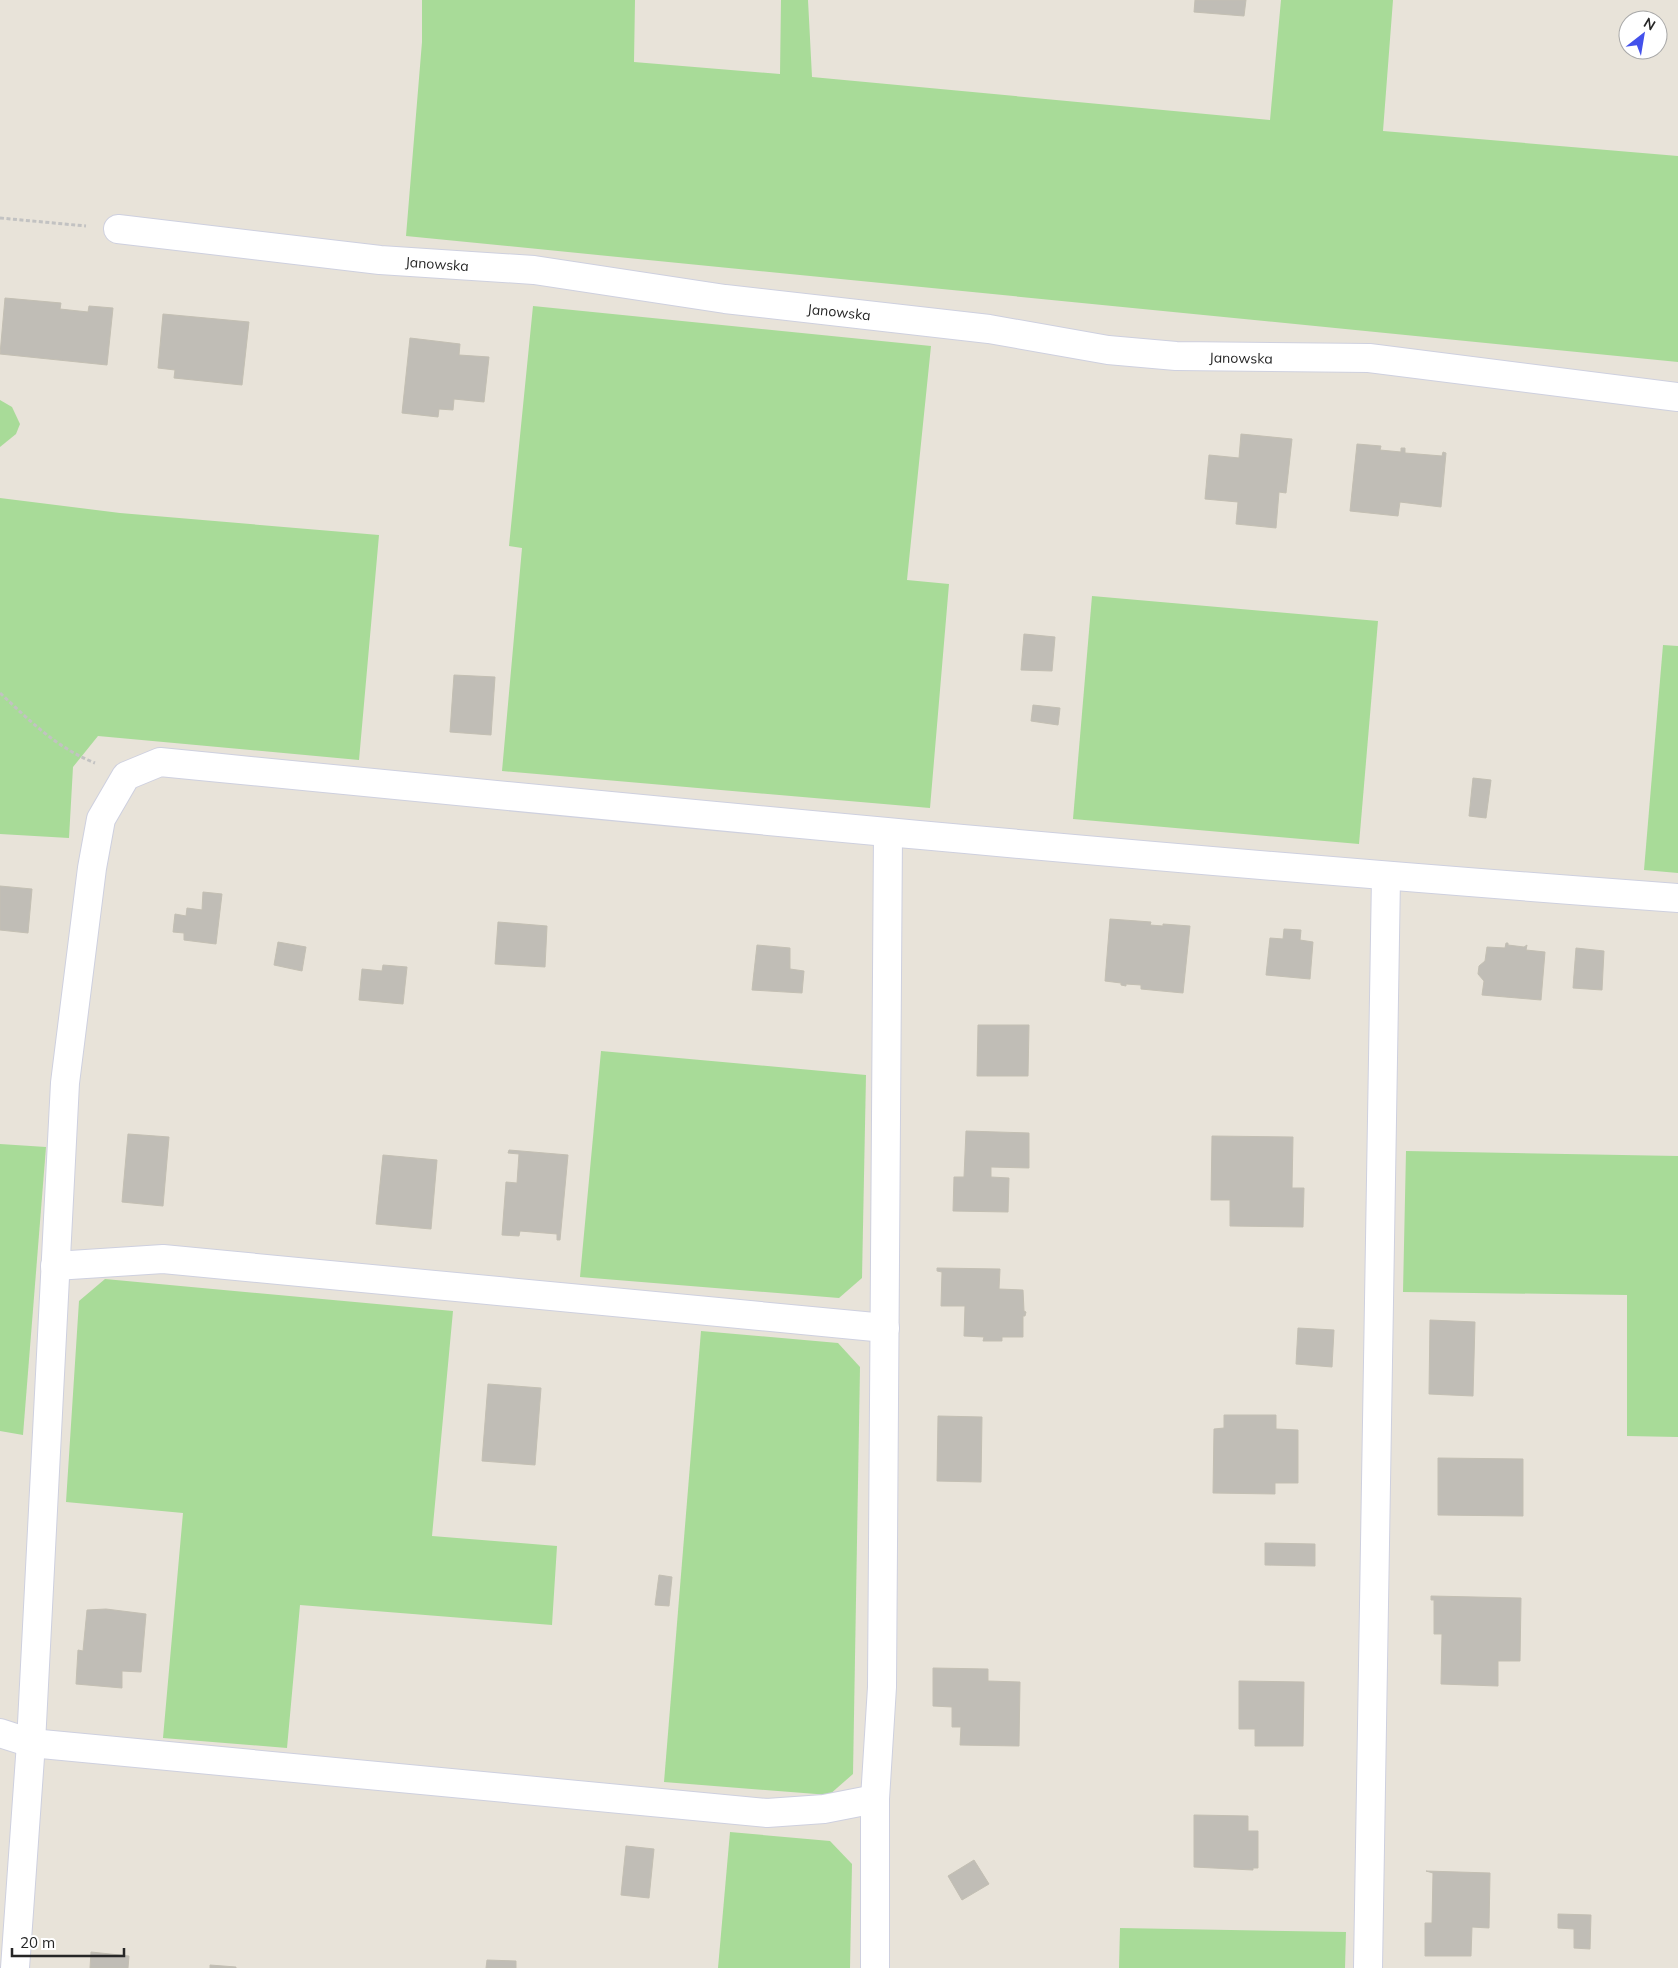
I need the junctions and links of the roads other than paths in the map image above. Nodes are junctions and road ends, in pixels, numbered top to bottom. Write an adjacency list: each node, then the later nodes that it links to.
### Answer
1 (118, 229): 2 (street, Janowska)
2 (1678, 397)
3 (888, 833): 4 (street); 6 (street); 7 (street)
4 (1386, 876): 5 (street); 13 (street)
5 (1678, 898)
6 (55, 1266): 7 (street); 9 (street)
7 (885, 1328): 10 (street)
8 (0, 1734): 9 (street)
9 (31, 1743): 10 (street); 11 (street)
10 (875, 1799): 12 (street)
11 (15, 1968)
12 (875, 1968)
13 (1368, 1968)

